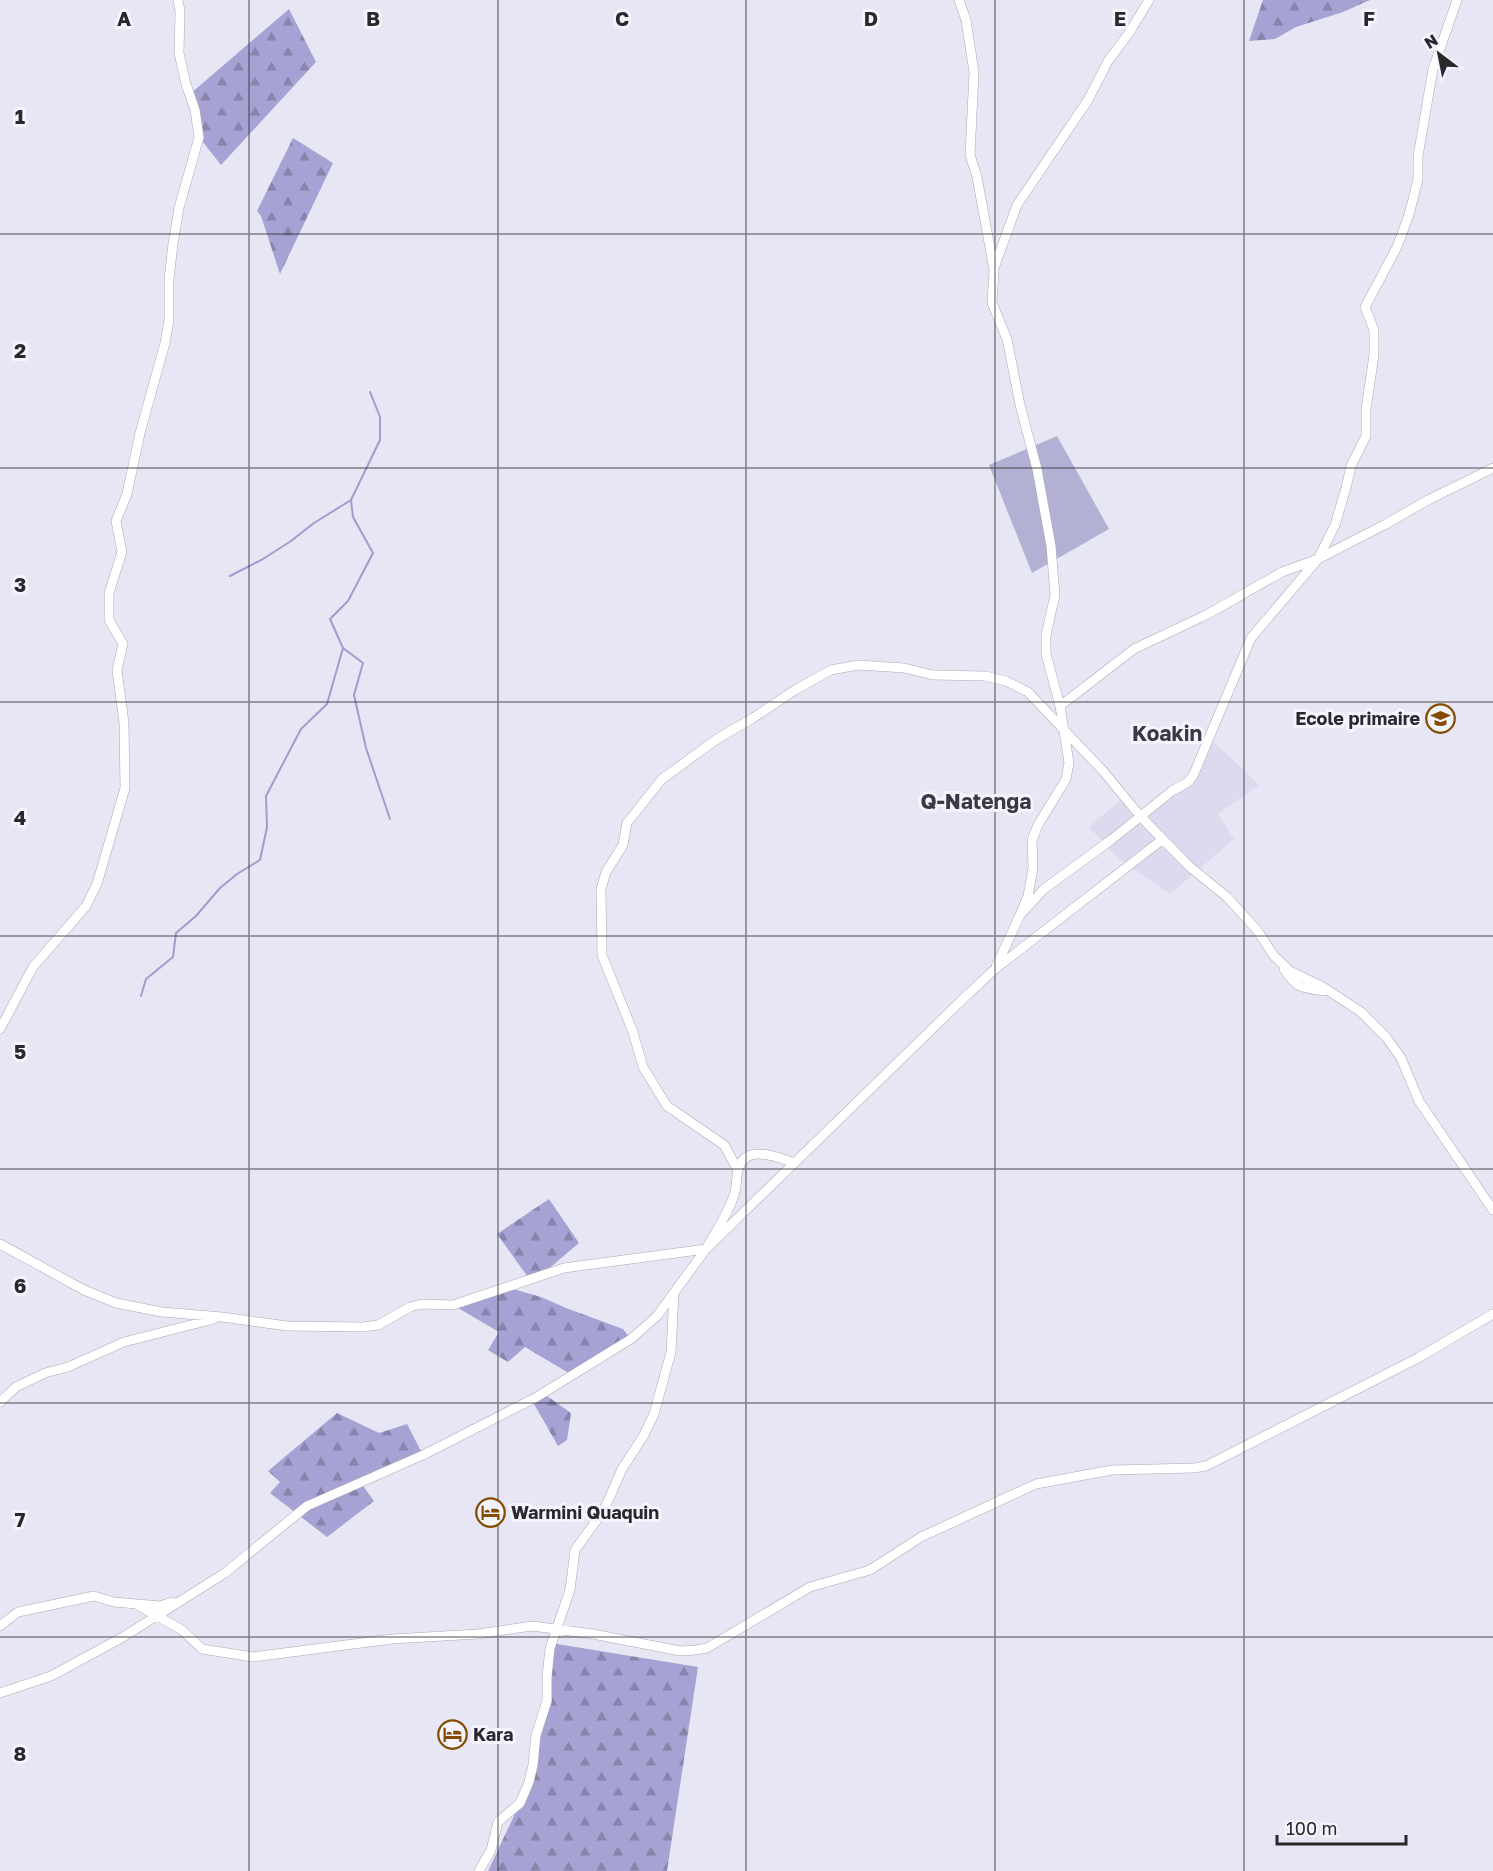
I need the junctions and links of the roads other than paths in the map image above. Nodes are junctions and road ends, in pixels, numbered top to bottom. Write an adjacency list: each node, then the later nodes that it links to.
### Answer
1 (177, 0): 14 (street)
2 (959, 0): 5 (street)
3 (1149, 0): 5 (street)
4 (1456, 0): 7 (street)
5 (994, 270): 8 (street)
6 (1493, 468): 7 (street)
7 (1318, 559): 8 (street); 10 (street)
8 (1060, 706): 9 (street)
9 (1062, 728): 10 (street); 12 (street); 16 (street)
10 (1141, 817): 11 (street); 12 (street)
11 (1163, 839): 13 (street); 17 (street)
12 (1020, 915): 13 (street)
13 (995, 969): 15 (street)
14 (0, 1029)
15 (795, 1163): 16 (street); 19 (street)
16 (738, 1170): 19 (street)
17 (1493, 1210)
18 (0, 1244): 22 (street)
19 (706, 1249): 20 (street); 22 (street)
20 (674, 1293): 24 (street); 28 (street)
21 (1493, 1314): 28 (street)
22 (222, 1317): 23 (street)
23 (0, 1402)
24 (181, 1600): 25 (street); 26 (street)
25 (136, 1604): 26 (street); 27 (street)
26 (156, 1616): 28 (street); 29 (street)
27 (0, 1626)
28 (557, 1629): 30 (street)
29 (0, 1693)
30 (479, 1871)

